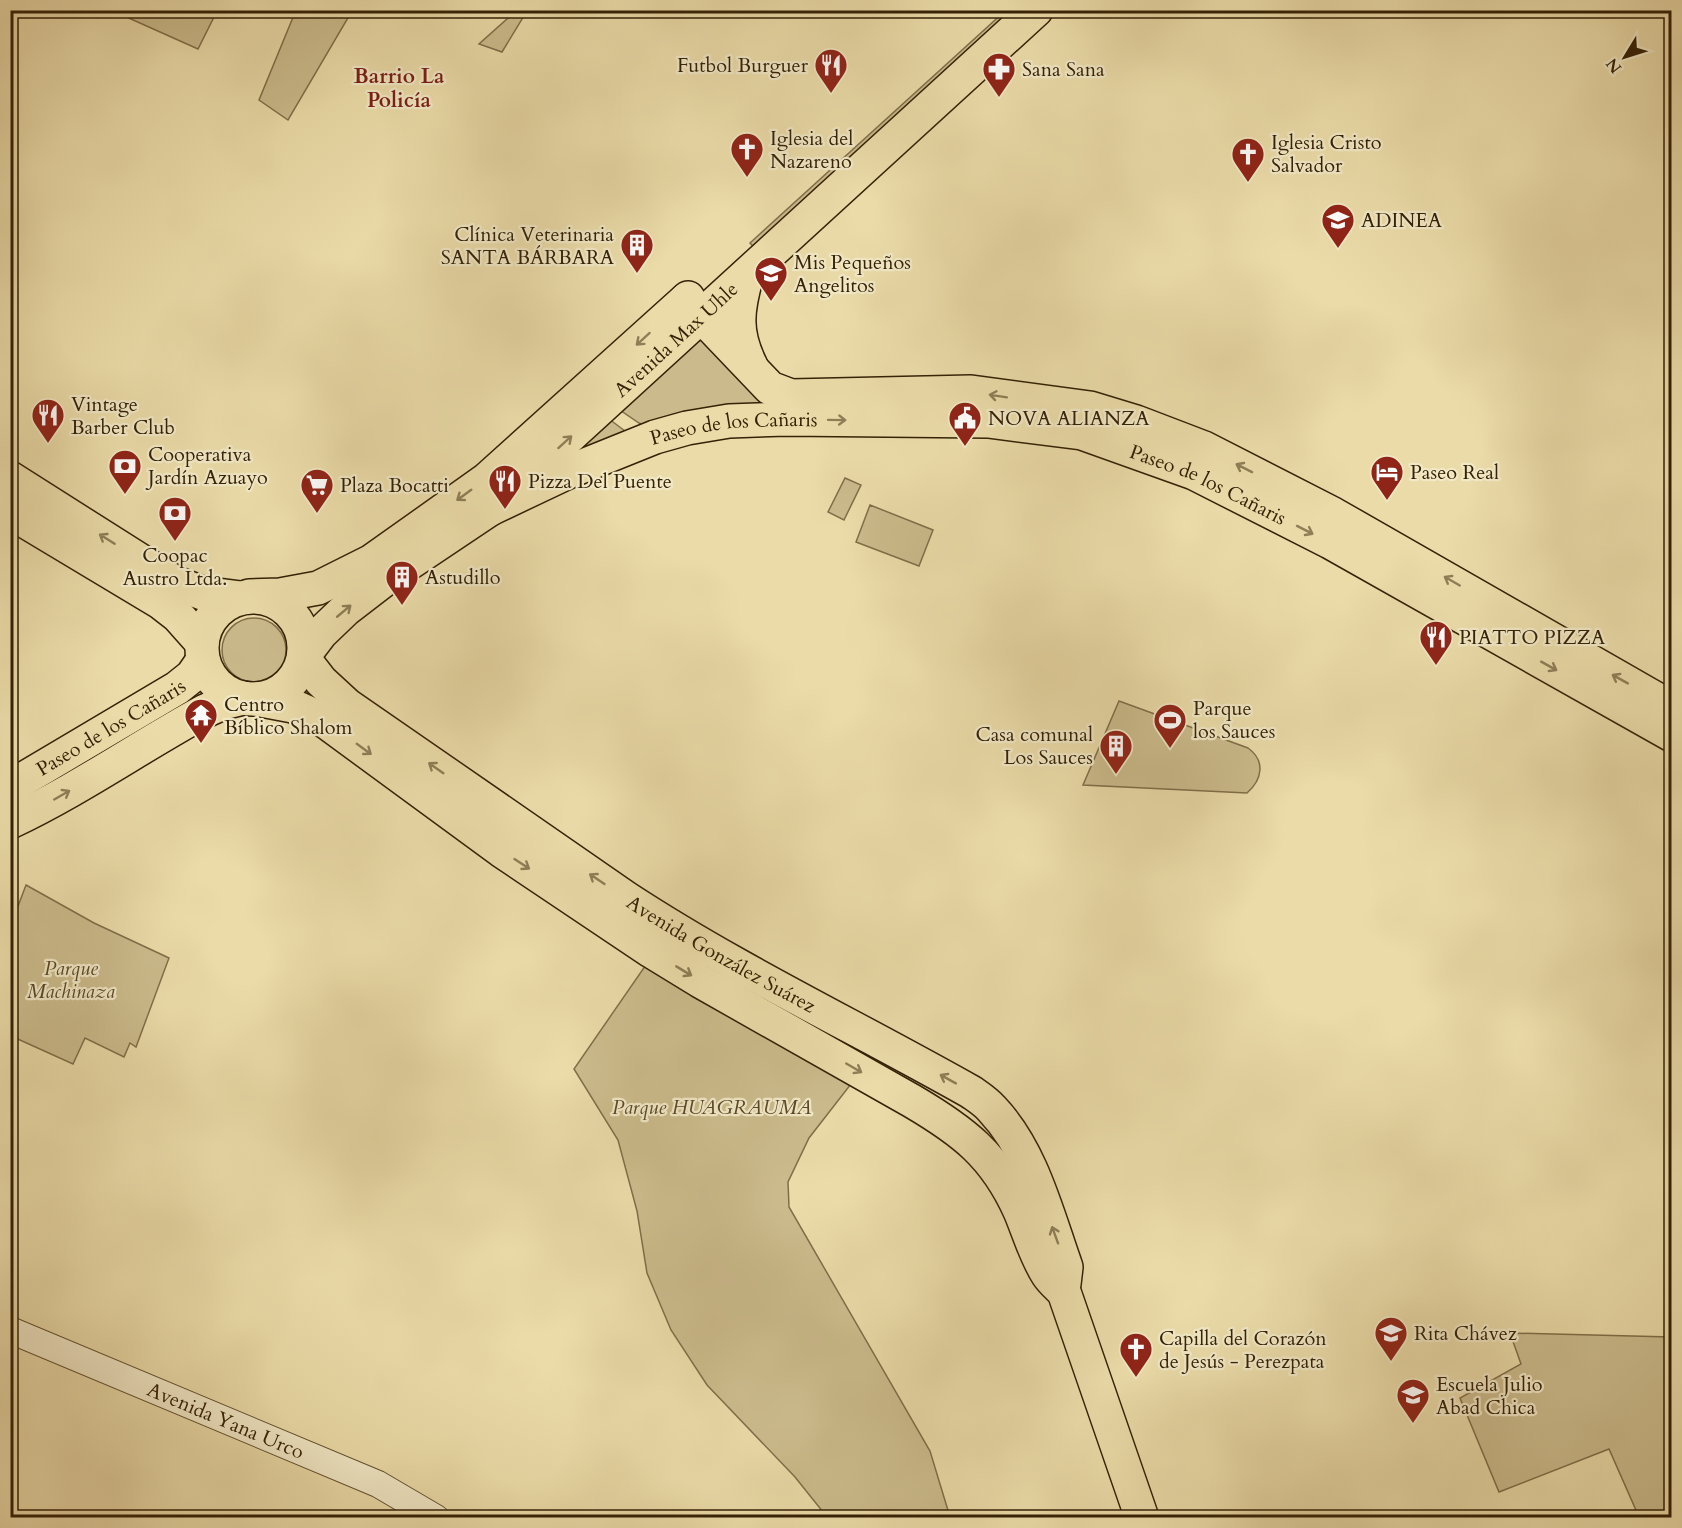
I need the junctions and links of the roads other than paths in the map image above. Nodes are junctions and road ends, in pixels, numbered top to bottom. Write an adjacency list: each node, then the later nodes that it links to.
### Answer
1 (1005, 10): 4 (main road, Avenida Max Uhle)
2 (1036, 10): 3 (main road, Avenida Max Uhle)
3 (747, 275): 4 (main road, Avenida Max Uhle); 5 (main road)
4 (694, 309): 5 (main road, Paseo de los Cañaris); 6 (main road, Avenida Max Uhle)
5 (756, 375): 15 (main road, Paseo de los Cañaris, one-way to 5)
6 (597, 396): 7 (main road); 9 (main road, Avenida Max Uhle, one-way to 6); 11 (main road, Avenida Max Uhle, one-way to 11)
7 (655, 436): 9 (main road, Paseo de los Cañaris); 16 (main road, Paseo de los Cañaris, one-way to 16)
8 (10, 478): 11 (main road, one-way to 8)
9 (490, 509): 13 (main road, Avenida Max Uhle, one-way to 9)
10 (10, 512): 12 (main road)
11 (245, 597): 12 (main road); 13 (main road)
12 (203, 651): 14 (main road); 17 (main road, Paseo de los Cañaris)
13 (304, 657): 14 (main road); 19 (main road, Avenida González Suárez, one-way to 13)
14 (249, 699): 18 (main road, Paseo de los Cañaris, one-way to 14); 19 (main road, Avenida González Suárez, one-way to 19)
15 (1671, 708)
16 (1671, 735)
17 (10, 787)
18 (10, 822)
19 (1064, 1292): 22 (main road, Avenida González Suárez)
20 (10, 1330): 21 (street, Avenida Yana Urco)
21 (436, 1518)
22 (1142, 1518)

